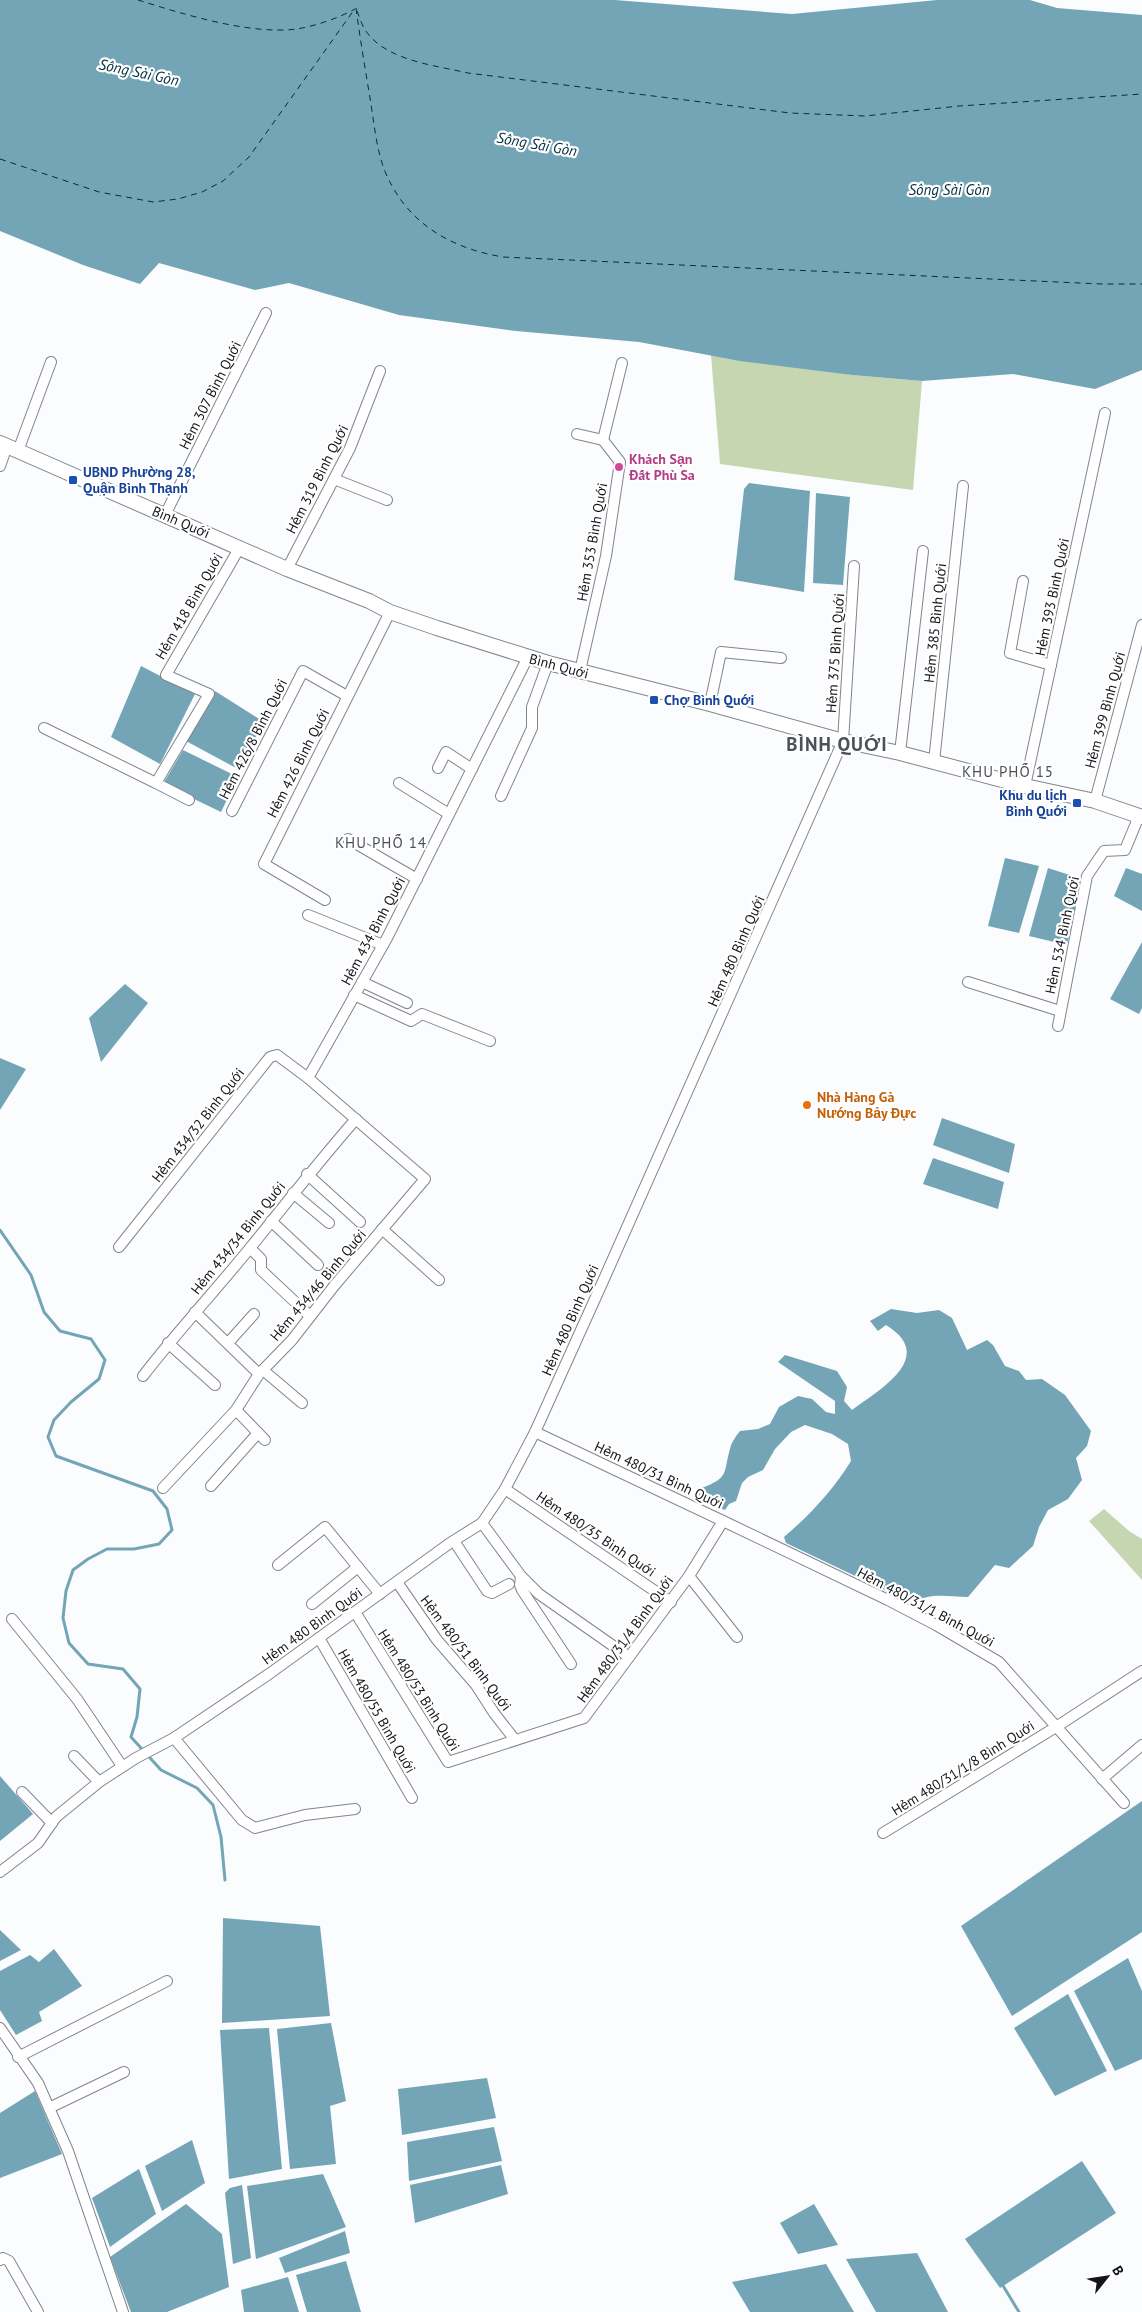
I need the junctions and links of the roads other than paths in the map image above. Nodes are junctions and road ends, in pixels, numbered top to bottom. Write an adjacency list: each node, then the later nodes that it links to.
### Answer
1 (266, 314): 13 (street, Hẻm 307 Bình Quới)
2 (51, 362): 8 (street)
3 (622, 363): 7 (street)
4 (380, 372): 10 (street, Hẻm 319 Bình Quới)
5 (1105, 413): 25 (street, Hẻm 393 Bình Quới)
6 (577, 434): 7 (street)
7 (603, 440): 26 (street, Hẻm 353 Bình Quới)
8 (8, 447): 9 (street); 13 (main road, Bình Quới)
9 (0, 466)
10 (334, 478): 12 (street); 17 (street, Hẻm 319 Bình Quới)
11 (963, 486): 32 (street, Hẻm 385 Bình Quới)
12 (387, 500)
13 (165, 515): 14 (main road, Bình Quới)
14 (240, 547): 17 (main road, Bình Quới); 35 (street, Hẻm 418 Bình Quới)
15 (923, 550): 31 (street)
16 (854, 566): 30 (street, Hẻm 375 Bình Quới)
17 (287, 569): 19 (main road, Bình Quới)
18 (1023, 581): 25 (street)
19 (390, 612): 22 (main road, Bình Quới); 27 (street, Hẻm 426 Bình Quới)
20 (1142, 625): 21 (street, Hẻm 399 Bình Quới)
21 (1139, 649): 40 (street, Hẻm 399 Bình Quới)
22 (528, 657): 24 (main road, Bình Quới); 34 (street, Hẻm 434 Bình Quới)
23 (781, 658): 28 (street)
24 (548, 663): 26 (main road, Bình Quới); 38 (street)
25 (1051, 664): 37 (street, Hẻm 393 Bình Quới)
26 (580, 672): 28 (main road, Bình Quới)
27 (347, 696): 41 (street, Hẻm 426/8 Bình Quới); 46 (street, Hẻm 426 Bình Quới)
28 (710, 704): 30 (main road, Bình Quới)
29 (44, 728): 35 (street)
30 (843, 741): 31 (main road, Bình Quới); 78 (street, Hẻm 480 Bình Quới)
31 (900, 753): 32 (main road, Bình Quới)
32 (934, 762): 37 (main road, Bình Quới)
33 (438, 768): 34 (street)
34 (472, 769): 42 (street, Hẻm 434 Bình Quới)
35 (156, 783): 39 (street)
36 (399, 783): 42 (street)
37 (1025, 786): 40 (main road, Bình Quới)
38 (501, 796)
39 (189, 800)
40 (1095, 801): 43 (main road, Bình Quới)
41 (232, 811)
42 (449, 814): 45 (street, Hẻm 434 Bình Quới)
43 (1141, 817): 53 (street, Hẻm 534 Bình Quới)
44 (348, 839): 45 (street)
45 (417, 879): 48 (street, Hẻm 434 Bình Quới)
46 (325, 900)
47 (308, 914): 48 (street)
48 (383, 945): 49 (street, Hẻm 434 Bình Quới)
49 (362, 982): 51 (street, Hẻm 434 Bình Quới); 52 (street)
50 (968, 982): 53 (street)
51 (354, 995): 55 (street); 56 (street, Hẻm 434 Bình Quới)
52 (407, 1004)
53 (1060, 1011): 54 (street, Hẻm 534 Bình Quới)
54 (1058, 1026)
55 (490, 1041)
56 (308, 1078): 57 (street); 64 (street, Hẻm 434/32 Bình Quới)
57 (356, 1118): 58 (street, Hẻm 434/34 Bình Quới); 63 (street, Hẻm 434/46 Bình Quới)
58 (308, 1174): 59 (street, Hẻm 434/34 Bình Quới); 61 (street)
59 (293, 1192): 60 (street, Hẻm 434/34 Bình Quới); 62 (street)
60 (271, 1221): 65 (street, Hẻm 434/34 Bình Quới); 66 (street)
61 (360, 1222)
62 (329, 1223)
63 (382, 1229): 67 (street); 70 (street, Hẻm 434/46 Bình Quới)
64 (119, 1247)
65 (250, 1248): 68 (street, Hẻm 434/34 Bình Quới); 70 (street)
66 (318, 1265)
67 (439, 1280)
68 (195, 1312): 71 (street, Hẻm 434/34 Bình Quới); 72 (street)
69 (254, 1314): 72 (street)
70 (310, 1316): 73 (street, Hẻm 434/46 Bình Quới)
71 (168, 1343): 74 (street, Hẻm 434/34 Bình Quới); 75 (street)
72 (228, 1344): 73 (street)
73 (261, 1372): 76 (street); 77 (street, Hẻm 434/46 Bình Quới)
74 (143, 1376)
75 (215, 1385)
76 (302, 1403)
77 (236, 1410): 79 (street); 80 (street, Hẻm 434/46 Bình Quới)
78 (535, 1432): 81 (street, Hẻm 480 Bình Quới); 82 (street, Hẻm 480/31 Bình Quới)
79 (211, 1486)
80 (163, 1488)
81 (505, 1488): 83 (street, Hẻm 480 Bình Quới); 92 (street, Hẻm 480/35 Bình Quới)
82 (723, 1521): 88 (street, Hẻm 480/31 Bình Quới); 102 (street, Hẻm 480/31/1 Bình Quới)
83 (482, 1523): 84 (street, Hẻm 480 Bình Quới); 87 (street)
84 (454, 1541): 89 (street, Hẻm 480 Bình Quới); 90 (street)
85 (278, 1565): 86 (street)
86 (358, 1567): 91 (street); 93 (street)
87 (521, 1576): 98 (street); 99 (street)
88 (689, 1576): 92 (street, Hẻm 480/31/4 Bình Quới); 96 (street)
89 (397, 1582): 91 (street, Hẻm 480 Bình Quới); 104 (street, Hẻm 480/51 Bình Quới)
90 (508, 1584)
91 (380, 1594): 94 (street, Hẻm 480 Bình Quới)
92 (671, 1602): 98 (street, Hẻm 480/31/4 Bình Quới)
93 (312, 1604)
94 (355, 1612): 97 (street, Hẻm 480 Bình Quới); 104 (street, Hẻm 480/53 Bình Quới)
95 (12, 1619): 107 (street)
96 (737, 1637)
97 (319, 1638): 103 (street, Hẻm 480 Bình Quới); 111 (street, Hẻm 480/55 Bình Quới)
98 (630, 1657): 101 (street, Hẻm 480/31/4 Bình Quới)
99 (571, 1664)
100 (1142, 1671): 102 (street, Hẻm 480/31/1/8 Bình Quới)
101 (584, 1718): 104 (street, Hẻm 480/53 Bình Quới)
102 (1056, 1727): 108 (street, Hẻm 480/31/1 Bình Quới); 115 (street, Hẻm 480/31/1/8 Bình Quới)
103 (174, 1738): 107 (street, Hẻm 480 Bình Quới); 113 (street)
104 (516, 1740)
105 (1142, 1745): 108 (street)
106 (74, 1756): 109 (street)
107 (122, 1766): 109 (street, Hẻm 480 Bình Quới)
108 (1102, 1779): 112 (street, Hẻm 480/31/1 Bình Quới)
109 (99, 1782): 114 (street, Hẻm 480 Bình Quới)
110 (22, 1792): 114 (street)
111 (412, 1798)
112 (1124, 1803)
113 (355, 1809)
114 (52, 1823): 116 (street, Hẻm 480 Bình Quới)
115 (883, 1833)
116 (0, 1872)
117 (167, 1981): 119 (street)
118 (0, 2028): 119 (street)
119 (18, 2058): 121 (street)
120 (124, 2072): 121 (street)
121 (49, 2108): 124 (street)
122 (0, 2260): 123 (street)
123 (38, 2312)
124 (123, 2312)

